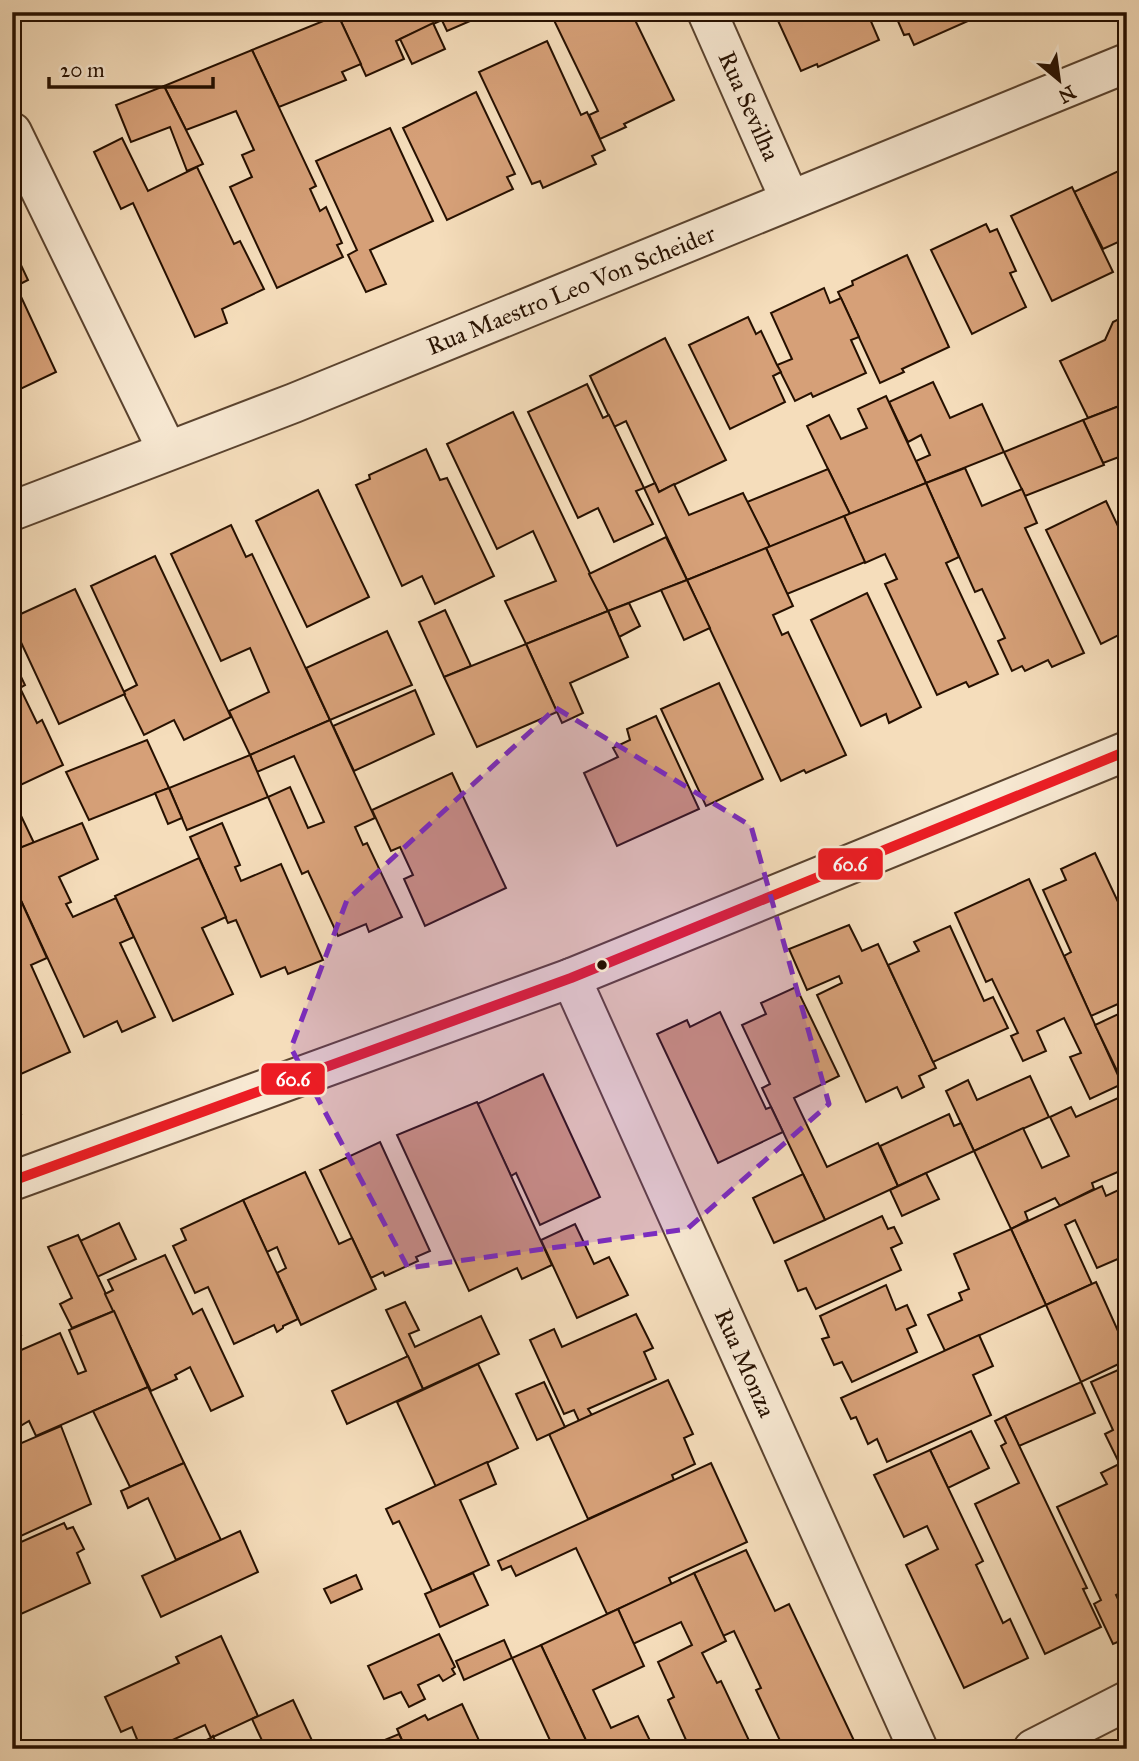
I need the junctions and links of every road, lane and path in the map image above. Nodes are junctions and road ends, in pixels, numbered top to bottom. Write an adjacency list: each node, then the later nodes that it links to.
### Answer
1 (707, 12): 4 (street, Rua Sevilha)
2 (1127, 63): 4 (street, Rua Maestro Leo Von Scheider)
3 (12, 132): 5 (street)
4 (790, 200): 5 (street, Rua Maestro Leo Von Scheider)
5 (167, 450): 6 (street, Rua Maestro Leo Von Scheider)
6 (12, 511)
7 (1124, 759): 8 (street)
8 (571, 978): 9 (street); 11 (street, Rua Monza)
9 (12, 1181)
10 (1127, 1701): 12 (street)
11 (918, 1749)
12 (1033, 1749)

